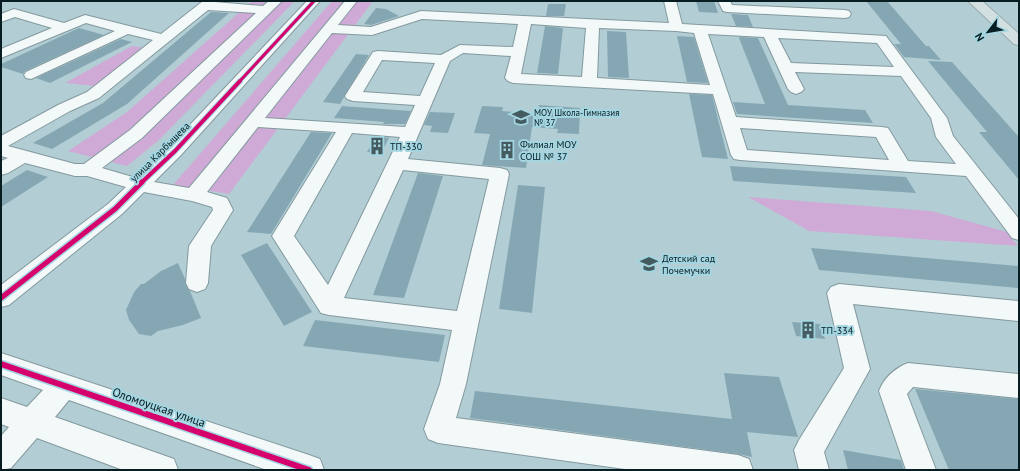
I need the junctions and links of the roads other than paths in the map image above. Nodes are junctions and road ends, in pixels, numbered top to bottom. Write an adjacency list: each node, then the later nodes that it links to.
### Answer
1 (314, 1): 44 (street, улица Карбышева)
2 (351, 1): 15 (street)
3 (670, 1): 14 (street)
4 (724, 1): 8 (street)
5 (974, 1): 21 (main road)
6 (208, 3): 7 (street); 20 (street)
7 (271, 6): 42 (street)
8 (789, 6): 9 (street)
9 (846, 7): 19 (street)
10 (1, 18): 13 (street)
11 (526, 20): 12 (street); 15 (street); 22 (street)
12 (593, 24): 14 (street); 28 (street)
13 (64, 27): 16 (street); 23 (street)
14 (676, 27): 17 (street)
15 (328, 29): 32 (street)
16 (127, 30): 20 (street); 27 (street)
17 (700, 30): 18 (street); 30 (street)
18 (769, 33): 19 (street); 25 (street)
19 (861, 38): 26 (street)
20 (165, 39): 36 (street)
21 (1019, 41)
22 (519, 52): 24 (street); 28 (street)
23 (1, 54)
24 (444, 59): 31 (street); 31 (street)
25 (786, 67): 26 (street); 29 (street)
26 (906, 72): 43 (street)
27 (31, 75)
28 (589, 83): 30 (street)
29 (796, 89)
30 (719, 90): 33 (street)
31 (425, 102): 35 (street)
32 (253, 122): 34 (street); 45 (street)
33 (729, 122): 40 (street); 40 (street)
34 (347, 128): 35 (street); 49 (street)
35 (411, 133): 39 (street)
36 (5, 136)
37 (1, 150): 38 (street)
38 (23, 157): 41 (street); 42 (street)
39 (397, 164): 49 (street); 51 (street)
40 (902, 166): 43 (street)
41 (1, 169)
42 (88, 170): 44 (street)
43 (971, 171): 46 (street)
44 (139, 185): 45 (street); 48 (street, улица Карбышева)
45 (194, 195): 47 (street)
46 (1019, 233)
47 (197, 283)
48 (1, 298)
49 (329, 306): 51 (street)
50 (1019, 311): 61 (street)
51 (466, 322): 60 (street)
52 (1, 364): 53 (street, Оломоуцкая улица)
53 (65, 385): 56 (street); 59 (street, Оломоуцкая улица)
54 (1019, 386): 62 (street)
55 (1, 411): 56 (street)
56 (31, 422): 57 (street); 58 (street)
57 (1, 458)
58 (163, 470)
59 (309, 470)
60 (738, 470)
61 (814, 470)
62 (921, 470)

